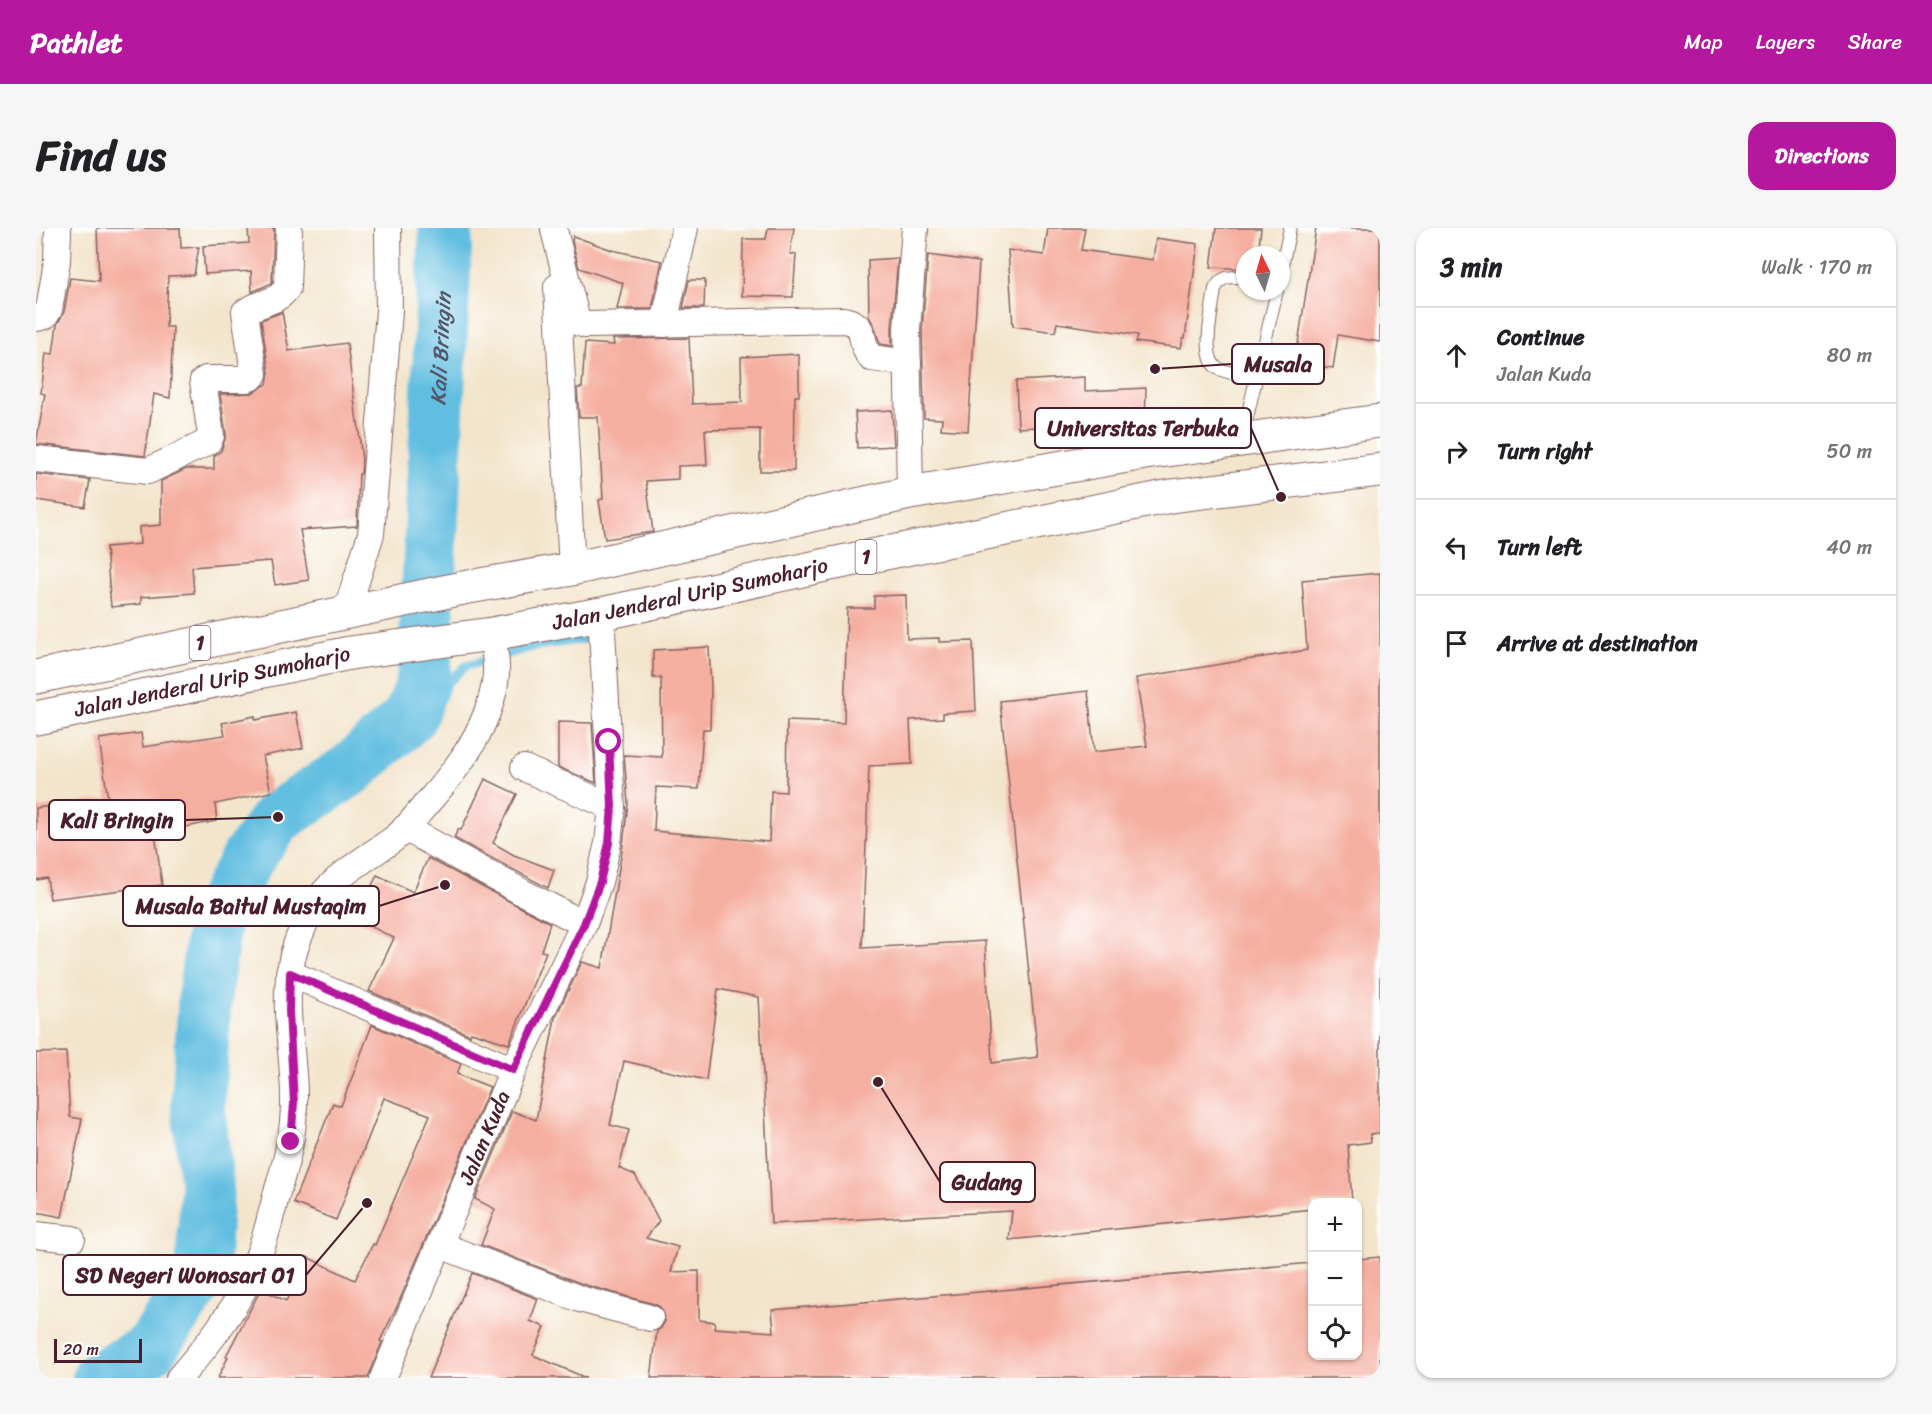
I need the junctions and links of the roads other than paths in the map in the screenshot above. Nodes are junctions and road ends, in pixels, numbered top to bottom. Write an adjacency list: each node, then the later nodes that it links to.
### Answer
1 (58, 228): 11 (street)
2 (289, 228): 17 (street)
3 (388, 228): 23 (street)
4 (685, 228): 12 (street)
5 (915, 228): 13 (street)
6 (1290, 228): 8 (lane)
7 (554, 229): 12 (street); 22 (street)
8 (1286, 246)
9 (1236, 277): 14 (lane)
10 (1275, 300): 14 (lane)
11 (36, 318)
12 (664, 324): 13 (street)
13 (908, 363): 20 (street)
14 (1257, 378): 16 (lane)
15 (1380, 422): 16 (highway, 1)
16 (1241, 439): 18 (highway, 1)
17 (36, 459)
18 (1063, 467): 20 (highway, 1); 21 (highway)
19 (1380, 470): 21 (highway, Jalan Jenderal Urip Sumoharjo / 1)
20 (910, 493): 22 (highway, 1)
21 (1072, 515): 24 (highway, Jalan Jenderal Urip Sumoharjo / 1)
22 (572, 569): 23 (highway, 1)
23 (355, 611): 26 (highway, 1)
24 (601, 614): 25 (highway, Jalan Jenderal Urip Sumoharjo / 1); 29 (street, Jalan Kuda)
25 (494, 652): 27 (highway, Jalan Jenderal Urip Sumoharjo / 1); 30 (street)
26 (36, 677)
27 (36, 718)
28 (524, 768): 29 (street)
29 (612, 807): 31 (street, Jalan Kuda)
30 (405, 828): 31 (street); 32 (street)
31 (584, 924): 33 (street, Jalan Kuda)
32 (290, 973): 33 (street); 38 (street)
33 (513, 1070): 36 (street, Jalan Kuda)
34 (36, 1235): 35 (street)
35 (72, 1239)
36 (440, 1245): 37 (street); 39 (street, Jalan Kuda)
37 (650, 1318)
38 (179, 1378)
39 (382, 1378)

